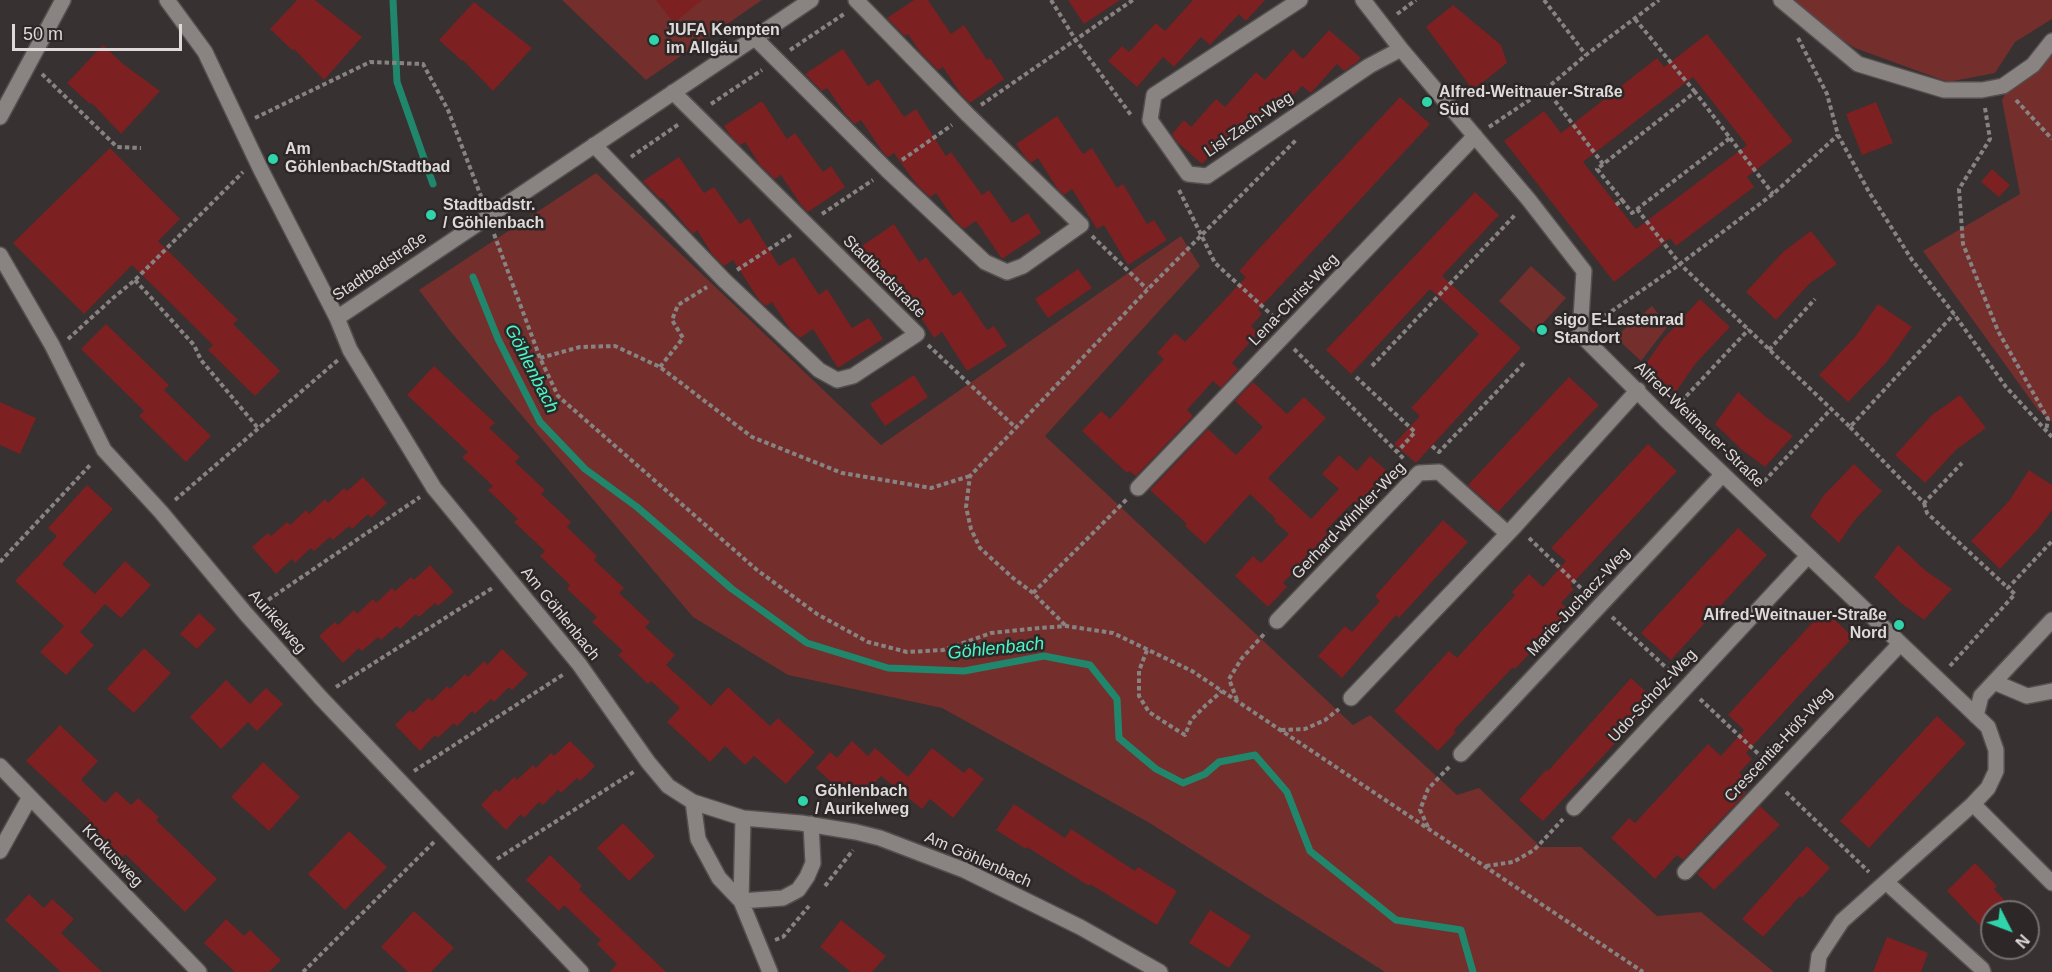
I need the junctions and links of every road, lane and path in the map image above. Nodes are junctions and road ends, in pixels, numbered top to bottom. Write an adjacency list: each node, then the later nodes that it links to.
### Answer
1 (63, 0): 20 (street)
2 (167, 0): 30 (street, Am Göhlenbach)
3 (811, 0): 14 (street, Stadtbadstraße)
4 (1052, 0): 15 (path)
5 (1133, 0): 15 (path)
6 (1300, 0): 17 (street, Lisl-Zach-Weg)
7 (1363, 0): 17 (street)
8 (1544, 0): 18 (path)
9 (1659, 0): 12 (path)
10 (1781, 0): 23 (street)
11 (858, 2): 19 (path); 27 (street)
12 (1635, 19): 18 (path); 25 (path)
13 (1795, 32): 32 (path)
14 (754, 38): 19 (street); 24 (street, Stadtbadstraße)
15 (1075, 39): 27 (path); 29 (path)
16 (2052, 41): 21 (street)
17 (1401, 49): 33 (street)
18 (1586, 55): 22 (path)
19 (775, 60): 26 (path); 41 (street)
20 (30, 62): 28 (street); 37 (path)
21 (2003, 86): 23 (street); 35 (path)
22 (1546, 89): 33 (path); 39 (path)
23 (1982, 90): 78 (path)
24 (673, 92): 26 (street, Stadtbadstraße); 36 (street, Stadtbadstraße)
25 (1695, 92): 34 (path); 39 (path)
26 (696, 114): 40 (path); 49 (street, Stadtbadstraße)
27 (968, 115): 41 (path); 50 (street)
28 (0, 117)
29 (1135, 121)
30 (240, 125): 38 (street, Am Göhlenbach); 48 (path)
31 (1302, 134): 51 (path)
32 (1838, 135): 43 (path); 58 (path)
33 (1475, 136): 44 (street); 63 (street, Lena-Christ-Weg)
34 (1730, 138): 43 (path); 47 (path)
35 (2052, 139)
36 (594, 145): 40 (street, Stadtbadstraße); 48 (street, Stadtbadstraße)
37 (141, 148)
38 (256, 159): 54 (path); 59 (street, Am Göhlenbach)
39 (1604, 164): 45 (path)
40 (615, 167): 55 (street, Stadtbadstraße)
41 (887, 170): 49 (path); 50 (street)
42 (1176, 185): 51 (path)
43 (1773, 194): 53 (path)
44 (1529, 200): 62 (street); 69 (path)
45 (1622, 200): 46 (path); 47 (path)
46 (1617, 205)
47 (1637, 209): 53 (path)
48 (488, 216): 59 (street, Stadtbadstraße); 67 (path)
49 (806, 225): 55 (path); 61 (street, Stadtbadstraße)
50 (1081, 225): 56 (path)
51 (1201, 236): 56 (path); 63 (path)
52 (0, 255): 66 (street, Aurikelweg)
53 (1680, 264): 60 (path); 62 (path)
54 (135, 280): 66 (path); 77 (path)
55 (724, 280): 61 (street, Stadtbadstraße); 70 (path)
56 (1148, 289): 75 (path)
57 (1815, 299): 65 (path)
58 (1954, 315): 76 (path); 78 (path)
59 (337, 318): 64 (street, Am Göhlenbach)
60 (1749, 329): 65 (path); 74 (path)
61 (917, 334): 75 (path)
62 (1580, 334): 72 (street, Alfred-Weitnauer-Straße)
63 (1286, 335): 82 (path); 88 (street, Lena-Christ-Weg)
64 (350, 350): 77 (path); 87 (street, Am Göhlenbach)
65 (1769, 350): 73 (path)
66 (55, 351): 81 (street, Aurikelweg)
67 (540, 358): 70 (path); 103 (path)
68 (1524, 363): 80 (path)
69 (1372, 366)
70 (660, 367): 86 (path)
71 (1356, 377): 82 (path)
72 (1638, 390): 74 (street, Alfred-Weitnauer-Straße); 92 (street)
73 (1832, 408): 76 (path); 89 (path)
74 (1665, 418): 85 (street, Alfred-Weitnauer-Straße)
75 (1016, 427): 86 (path)
76 (1850, 427): 90 (path)
77 (258, 428): 91 (path)
78 (2046, 432): 79 (path)
79 (2052, 437)
80 (1432, 446)
81 (104, 450): 91 (street, Aurikelweg); 95 (path)
82 (1398, 451): 84 (path)
83 (1962, 463): 90 (path)
84 (1419, 473): 92 (street, Gerhard-Winkler-Weg); 102 (street, Gerhard-Winkler-Weg)
85 (1723, 474): 89 (street, Alfred-Weitnauer-Straße); 99 (street, Marie-Juchacz-Weg)
86 (970, 476): 98 (path)
87 (434, 488): 96 (street, Am Göhlenbach); 100 (path)
88 (1138, 488): 98 (path)
89 (1748, 498): 94 (street, Alfred-Weitnauer-Straße)
90 (1924, 503): 97 (path)
91 (161, 512): 100 (street, Aurikelweg)
92 (1511, 529): 99 (path); 113 (street)
93 (2052, 541): 97 (path)
94 (1809, 556): 104 (street, Alfred-Weitnauer-Straße); 109 (street, Udo-Scholz-Weg)
95 (0, 562)
96 (507, 578): 106 (street, Am Göhlenbach); 112 (path)
97 (2008, 588): 107 (path)
98 (1033, 593): 103 (path)
99 (1600, 606): 109 (path); 117 (street, Marie-Juchacz-Weg)
100 (246, 614): 112 (street, Aurikelweg)
101 (2052, 620): 108 (street)
102 (1277, 621): 114 (path)
103 (1066, 626): 105 (path)
104 (1900, 644): 107 (street, Alfred-Weitnauer-Straße); 120 (street, Crescentia-Höß-Weg)
105 (1147, 650): 110 (path); 110 (path)
106 (579, 664): 118 (street, Am Göhlenbach); 121 (path)
107 (1938, 680): 115 (street, Alfred-Weitnauer-Straße)
108 (1994, 682): 111 (street); 115 (street)
109 (1686, 686): 120 (path); 125 (street, Udo-Scholz-Weg)
110 (1222, 691): 114 (path)
111 (2052, 691)
112 (320, 698): 121 (street, Aurikelweg)
113 (1351, 698): 116 (path)
114 (1237, 701): 116 (path)
115 (1976, 716): 124 (street, Alfred-Weitnauer-Straße)
116 (1281, 730): 128 (path)
117 (1461, 754): 128 (path)
118 (648, 762): 123 (street, Am Göhlenbach); 132 (path)
119 (0, 766): 122 (street, Krokusweg)
120 (1775, 776): 133 (street, Crescentia-Höß-Weg); 134 (path)
121 (398, 781): 129 (street, Aurikelweg)
122 (30, 797): 130 (street); 137 (street, Krokusweg)
123 (693, 802): 126 (street, Am Göhlenbach); 136 (street)
124 (1973, 804): 134 (street); 135 (street)
125 (1574, 807): 131 (path)
126 (742, 818): 127 (street, Am Göhlenbach); 136 (street)
127 (811, 824): 136 (street); 141 (street, Am Göhlenbach)
128 (1429, 829): 131 (path)
129 (446, 830): 132 (street, Aurikelweg); 138 (path)
130 (0, 851)
131 (1486, 866): 142 (path)
132 (484, 867): 139 (street, Aurikelweg)
133 (1686, 872)
134 (1885, 884): 143 (street); 144 (street)
135 (2052, 884)
136 (741, 901): 140 (street)
137 (199, 972)
138 (303, 972)
139 (581, 972)
140 (770, 972)
141 (1160, 972)
142 (1643, 972)
143 (1817, 972)
144 (1983, 972)

